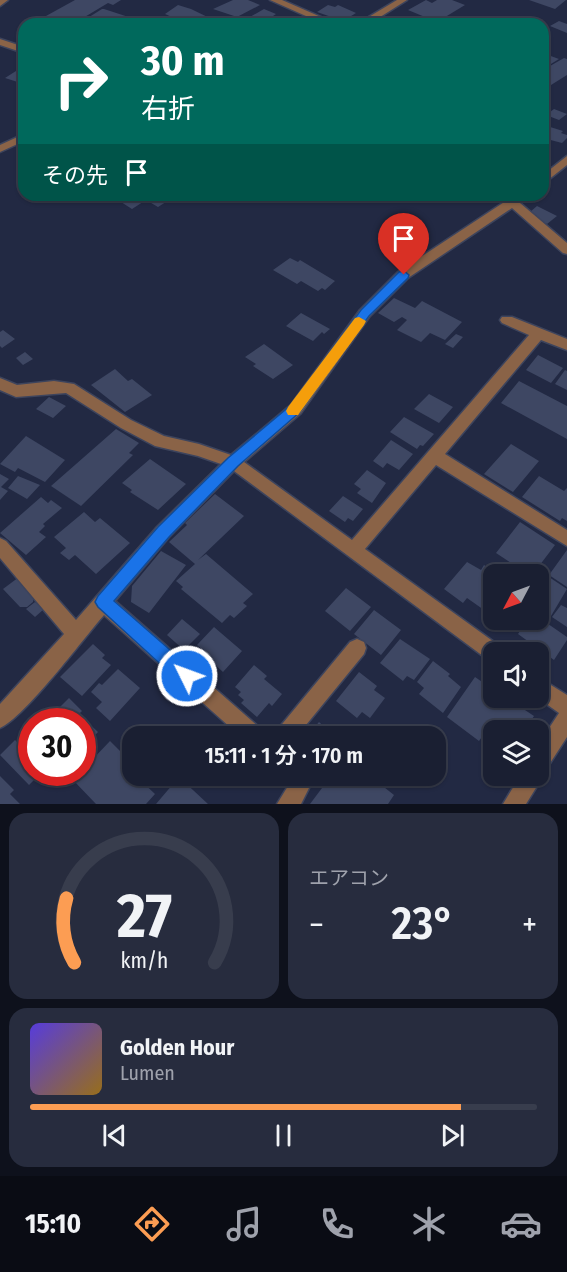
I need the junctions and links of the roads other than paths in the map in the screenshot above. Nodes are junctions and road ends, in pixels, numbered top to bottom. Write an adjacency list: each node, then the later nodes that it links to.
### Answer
1 (4, 0): 4 (street)
2 (274, 0): 5 (street)
3 (403, 0): 6 (street)
4 (0, 3)
5 (318, 18)
6 (372, 18)
7 (0, 42): 8 (street)
8 (18, 48)
9 (18, 139): 10 (street)
10 (0, 149)
11 (567, 159): 12 (street)
12 (549, 176)
13 (514, 201): 21 (street)
14 (519, 201): 15 (street)
15 (567, 250)
16 (507, 320): 17 (street)
17 (538, 334): 18 (street); 20 (street)
18 (567, 345)
19 (0, 384): 21 (street)
20 (436, 457): 22 (street); 24 (street)
21 (233, 462): 24 (street); 25 (street)
22 (567, 539)
23 (0, 546): 26 (street)
24 (354, 550): 27 (street)
25 (103, 602): 26 (street); 33 (street)
26 (76, 634): 31 (street)
27 (483, 645)
28 (357, 648): 34 (street)
29 (549, 694): 30 (street)
30 (567, 707)
31 (0, 718)
32 (567, 719): 35 (street)
33 (243, 726)
34 (293, 726)
35 (549, 747)
36 (299, 786): 38 (street)
37 (526, 786): 39 (street)
38 (288, 804)
39 (514, 804)

